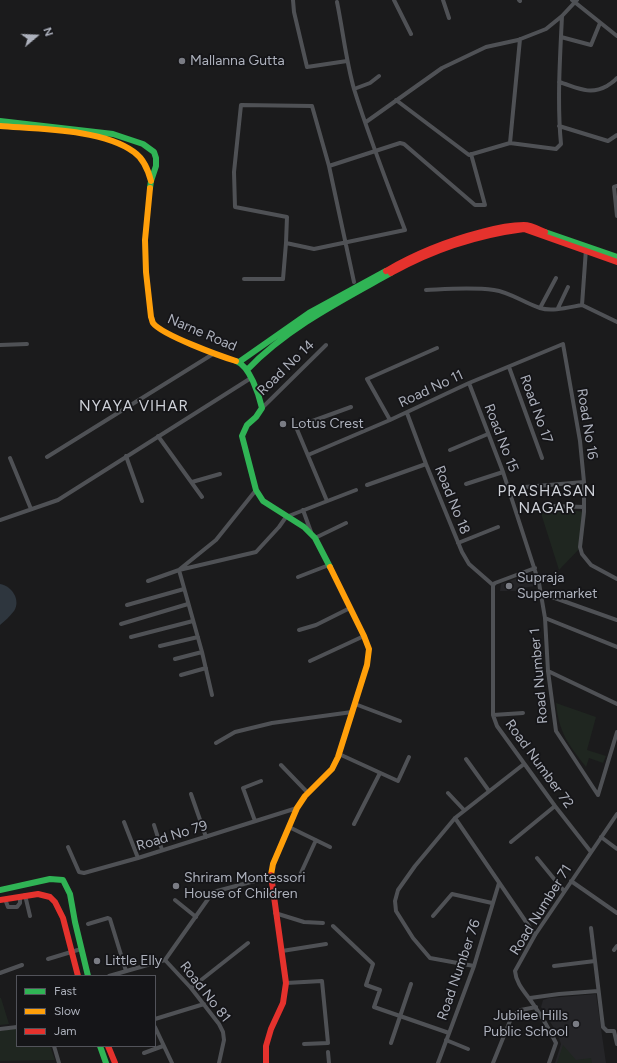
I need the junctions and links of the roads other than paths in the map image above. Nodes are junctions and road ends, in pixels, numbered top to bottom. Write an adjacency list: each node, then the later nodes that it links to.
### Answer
1 (293, 0): 13 (street)
2 (394, 0): 9 (street)
3 (442, 0): 7 (street)
4 (574, 1): 6 (street); 8 (street)
5 (338, 2): 13 (street)
6 (562, 16): 10 (street); 12 (street)
7 (449, 18)
8 (600, 23): 10 (street); 11 (street)
9 (411, 34)
10 (561, 36): 16 (street)
11 (617, 36)
12 (520, 39): 18 (street); 24 (street)
13 (347, 61): 17 (street)
14 (379, 76): 17 (street)
15 (617, 78): 16 (street)
16 (559, 82): 22 (street)
17 (354, 89): 20 (street)
18 (396, 100): 20 (street); 26 (street)
19 (0, 121): 28 (main road, Narne Road)
20 (366, 122): 25 (street)
21 (0, 126): 28 (main road, Narne Road)
22 (559, 126): 23 (street); 24 (street)
23 (617, 135)
24 (510, 143): 26 (street)
25 (376, 152): 26 (street); 27 (street); 31 (street)
26 (472, 154)
27 (330, 166): 31 (street); 32 (street)
28 (151, 181): 50 (main road, Narne Road)
29 (617, 186): 30 (street)
30 (617, 216)
31 (346, 242): 32 (street); 38 (street)
32 (286, 243): 37 (street)
33 (586, 248): 34 (main road); 35 (main road); 41 (street); 51 (main road); 53 (main road)
34 (617, 256)
35 (617, 262)
36 (556, 278): 42 (street)
37 (244, 279)
38 (354, 282)
39 (568, 286): 43 (street)
40 (426, 290): 42 (street)
41 (582, 305): 43 (street); 44 (street)
42 (540, 308): 43 (street)
43 (558, 308)
44 (617, 322)
45 (27, 344): 47 (street)
46 (563, 344): 52 (street, Road No 11); 72 (street, Road No 16)
47 (0, 345)
48 (326, 345): 57 (street, Road No 14)
49 (437, 348): 59 (street)
50 (213, 354): 51 (main road, Narne Road); 65 (street)
51 (239, 362): 53 (main road, Narne Road)
52 (509, 367): 55 (street, Road No 11); 67 (street, Road No 17)
53 (247, 370): 54 (main road, Narne Road)
54 (251, 378): 57 (main road, Narne Road); 61 (street)
55 (469, 383): 58 (street, Road No 11); 60 (street, Road No 15)
56 (351, 407): 63 (street)
57 (262, 408): 76 (main road)
58 (407, 413): 59 (street, Road No 11); 68 (street, Road No 18)
59 (390, 420): 63 (street, Road No 11)
60 (488, 434): 62 (street); 69 (street, Road No 15)
61 (158, 436): 64 (street); 71 (street)
62 (450, 450)
63 (308, 455): 80 (street)
64 (126, 456): 79 (street); 83 (street)
65 (46, 457)
66 (10, 458): 83 (street)
67 (542, 458)
68 (426, 464): 74 (street); 90 (street, Road No 18)
69 (503, 472): 73 (street); 92 (street, Road No 15)
70 (220, 474): 71 (street)
71 (192, 482): 78 (street)
72 (584, 482): 75 (street); 82 (street, Road No 16)
73 (466, 484)
74 (367, 485)
75 (525, 487)
76 (256, 490): 85 (main road); 93 (street)
77 (356, 490): 80 (street)
78 (202, 497)
79 (142, 501)
80 (327, 501): 84 (street)
81 (553, 506): 82 (street)
82 (584, 507): 95 (street, Road No 16)
83 (31, 509): 86 (street)
84 (303, 510): 85 (street); 89 (street)
85 (286, 517): 89 (main road); 93 (street)
86 (0, 520)
87 (346, 524): 89 (street)
88 (498, 527): 90 (street)
89 (314, 536): 91 (main road)
90 (458, 543): 97 (street, Road No 18)
91 (329, 565): 94 (street); 102 (main road)
92 (535, 568): 97 (street); 103 (street, Road Number 1)
93 (178, 570): 96 (street); 98 (street)
94 (298, 577)
95 (617, 579)
96 (148, 581)
97 (493, 585): 124 (street, Road Number 72)
98 (184, 589): 100 (street); 101 (street)
99 (552, 597): 104 (street)
100 (188, 604): 105 (street); 106 (street)
101 (127, 605)
102 (350, 608): 107 (street); 108 (main road)
103 (545, 618): 112 (street); 117 (street, Road Number 1)
104 (617, 620)
105 (193, 621): 109 (street); 110 (street)
106 (122, 624)
107 (299, 630)
108 (364, 636): 115 (street); 120 (main road)
109 (131, 637)
110 (198, 637): 111 (street); 113 (street)
111 (160, 646)
112 (617, 647)
113 (202, 652): 114 (street); 116 (street)
114 (175, 659)
115 (310, 661)
116 (206, 668): 118 (street); 119 (street)
117 (548, 671): 121 (street); 126 (street, Road Number 1)
118 (181, 675)
119 (212, 695)
120 (355, 704): 122 (main road); 125 (street)
121 (617, 704)
122 (353, 712): 127 (street); 128 (main road)
123 (523, 713): 124 (street)
124 (493, 715): 131 (street, Road Number 72)
125 (400, 721)
126 (617, 732)
127 (216, 743)
128 (339, 754): 133 (street); 136 (main road)
129 (409, 756): 133 (street)
130 (466, 759): 135 (street)
131 (524, 764): 135 (street); 139 (street, Road Number 72)
132 (281, 765): 136 (street)
133 (380, 773): 146 (street)
134 (261, 781): 144 (street)
135 (489, 791): 141 (street)
136 (308, 793): 140 (main road)
137 (448, 793): 141 (street)
138 (191, 794): 149 (street)
139 (555, 806): 152 (street); 157 (street, Road Number 72)
140 (297, 808): 144 (street, Road No 79); 148 (main road)
141 (464, 810): 143 (street)
142 (617, 814): 150 (street, Road Number 71)
143 (454, 818): 163 (street); 191 (street)
144 (255, 821): 149 (street, Road No 79)
145 (124, 822): 158 (street)
146 (354, 824)
147 (154, 825): 156 (street)
148 (289, 827): 151 (street); 161 (main road)
149 (206, 837): 156 (street, Road No 79)
150 (601, 837): 155 (street); 157 (street, Road Number 71)
151 (316, 840): 154 (street); 160 (street)
152 (511, 842)
153 (68, 847): 158 (street, Road No 79)
154 (330, 847)
155 (617, 849)
156 (162, 850): 158 (street, Road No 79)
157 (591, 852): 162 (street, Road Number 71)
158 (138, 858)
159 (537, 858): 165 (street)
160 (300, 875)
161 (270, 877): 170 (main road); 174 (street)
162 (571, 881): 165 (street, Road Number 71); 171 (street)
163 (499, 883): 169 (street, Road Number 76); 179 (street)
164 (0, 890): 183 (main road)
165 (564, 891): 179 (street, Road Number 71)
166 (23, 896): 167 (main road); 167 (street); 172 (street); 186 (main road)
167 (2, 899)
168 (175, 900): 174 (street)
169 (492, 903): 173 (street); 191 (street, Road Number 76)
170 (275, 913): 175 (street); 185 (main road)
171 (617, 913)
172 (30, 916)
173 (433, 916)
174 (196, 917): 188 (street)
175 (323, 923)
176 (88, 924): 193 (street)
177 (332, 926): 205 (street)
178 (591, 928): 189 (street)
179 (535, 935): 202 (street, Road Number 71)
180 (248, 943): 200 (street)
181 (326, 944): 185 (street)
182 (617, 946): 184 (street)
183 (81, 949): 186 (street); 196 (main road)
184 (614, 950)
185 (282, 951): 198 (main road)
186 (71, 952): 187 (street); 195 (main road)
187 (48, 959)
188 (164, 960): 193 (street); 200 (street, Road No 81)
189 (595, 961): 192 (street); 201 (street)
190 (22, 965): 194 (street)
191 (474, 966): 211 (street, Road Number 76)
192 (554, 966)
193 (126, 971): 197 (street)
194 (0, 972)
195 (78, 975)
196 (88, 975)
197 (112, 975)
198 (286, 983): 214 (street); 228 (main road)
199 (411, 984): 205 (street)
200 (191, 988): 203 (street, Road No 81)
201 (598, 991): 202 (street); 210 (street)
202 (530, 998): 204 (street, Road Number 71)
203 (204, 1004): 206 (street); 227 (street, Road No 81)
204 (536, 1007): 231 (street); 232 (street, Road Number 71)
205 (400, 1015): 211 (street); 213 (street)
206 (156, 1019)
207 (16, 1027): 208 (street)
208 (0, 1029)
209 (156, 1029): 216 (street)
210 (616, 1031): 215 (street)
211 (449, 1033): 212 (street, Road Number 76)
212 (446, 1040): 220 (street); 230 (street, Road Number 76)
213 (391, 1042)
214 (304, 1044)
215 (617, 1044)
216 (163, 1046): 222 (street); 226 (street)
217 (54, 1047): 223 (street)
218 (100, 1047): 224 (main road)
219 (108, 1047): 225 (main road)
220 (468, 1049)
221 (328, 1052): 229 (street)
222 (144, 1053)
223 (59, 1063)
224 (106, 1063)
225 (115, 1063)
226 (172, 1063)
227 (219, 1063)
228 (266, 1063)
229 (329, 1063)
230 (438, 1063)
231 (493, 1063)
232 (549, 1063)

